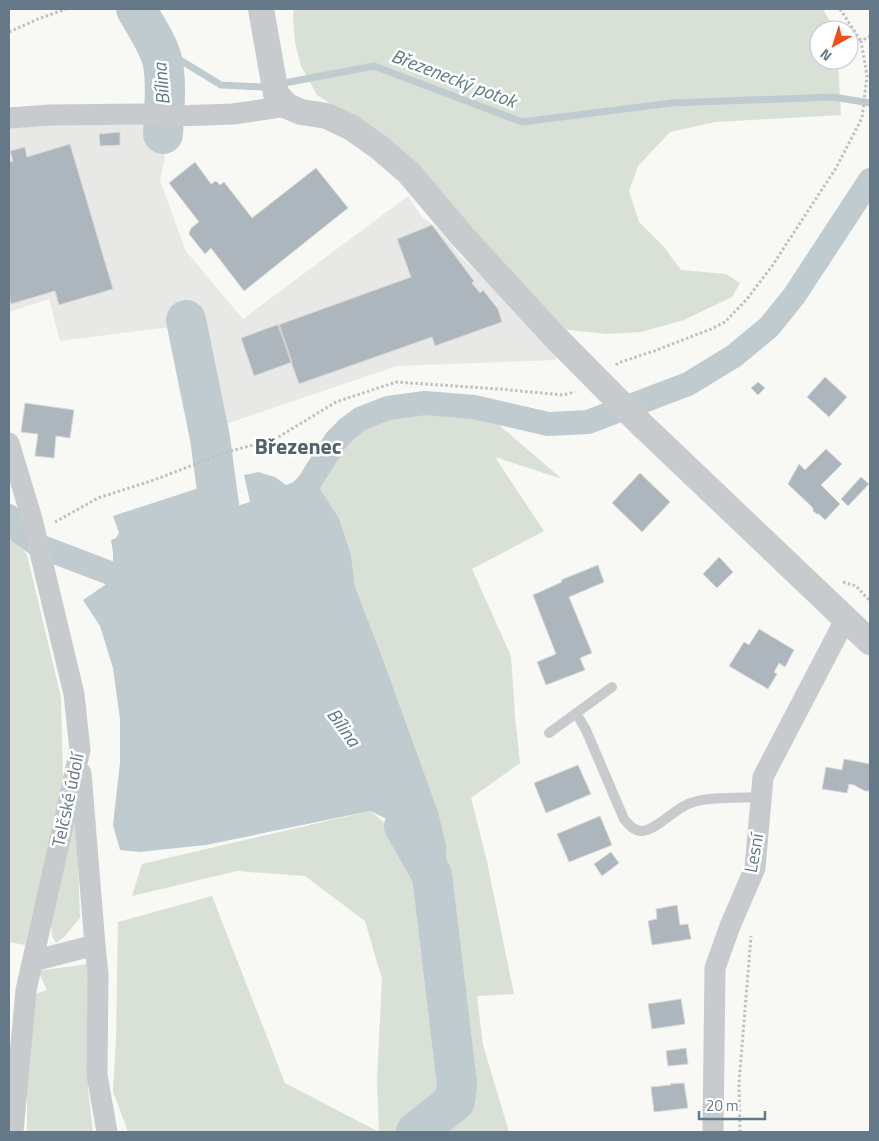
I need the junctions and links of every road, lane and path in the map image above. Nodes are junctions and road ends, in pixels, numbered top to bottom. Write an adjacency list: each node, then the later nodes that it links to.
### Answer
1 (66, 9): 4 (path)
2 (261, 9): 7 (street)
3 (840, 9): 6 (path)
4 (9, 32)
5 (870, 36): 6 (path)
6 (862, 41): 9 (path)
7 (279, 92): 8 (street); 9 (street)
8 (9, 118)
9 (601, 382): 11 (path); 12 (street)
10 (9, 443): 11 (street, Telčské údolí)
11 (32, 519): 17 (street, Telčské údolí)
12 (846, 618): 13 (street); 18 (street, Lesní)
13 (870, 642)
14 (612, 687): 15 (lane)
15 (576, 713): 16 (lane); 18 (lane)
16 (549, 733)
17 (80, 750): 20 (street); 21 (street, Telčské údolí)
18 (761, 797): 24 (street, Lesní)
19 (751, 932): 25 (path)
20 (95, 945): 21 (street); 23 (street)
21 (33, 961): 22 (street, Telčské údolí)
22 (13, 1132)
23 (107, 1132)
24 (713, 1132)
25 (740, 1132)

